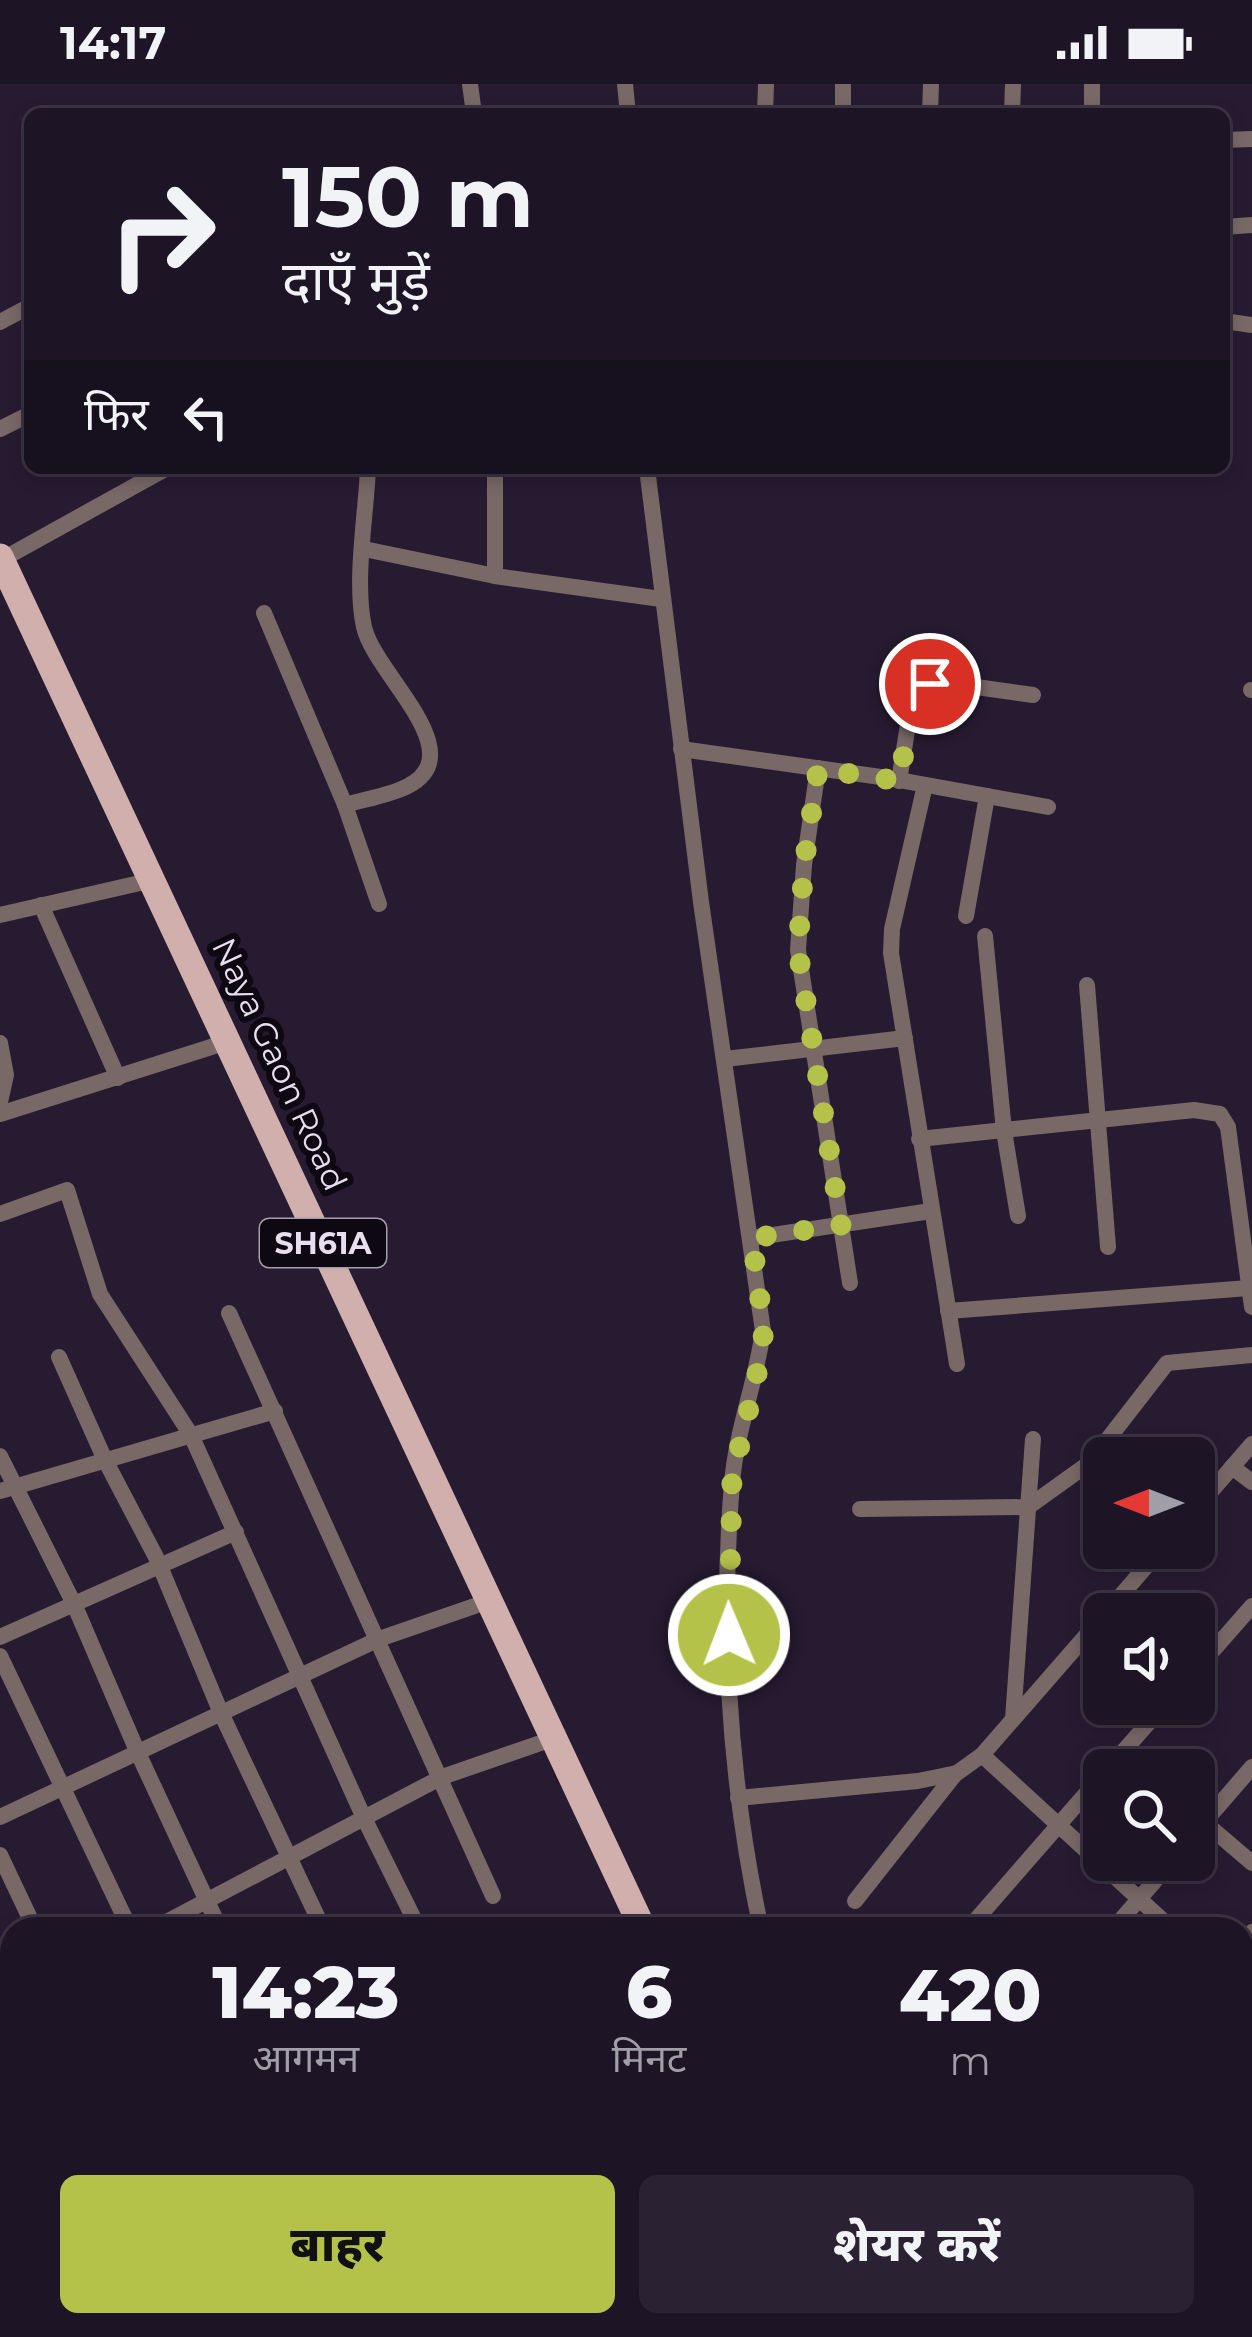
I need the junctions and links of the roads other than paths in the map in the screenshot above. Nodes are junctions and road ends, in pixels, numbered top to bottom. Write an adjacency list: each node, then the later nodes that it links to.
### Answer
1 (155, 474): 6 (street)
2 (368, 474): 5 (street)
3 (495, 474): 7 (street)
4 (648, 474): 8 (street)
5 (364, 549): 7 (street); 16 (street)
6 (1, 559): 18 (main road, Naya Gaon Road / SH61A)
7 (495, 575): 8 (street)
8 (661, 599): 11 (street)
9 (264, 613): 16 (street)
10 (1033, 695): 13 (street)
11 (681, 749): 12 (street); 29 (street)
12 (818, 769): 13 (street); 28 (street)
13 (899, 781): 14 (street)
14 (925, 785): 15 (street); 25 (street)
15 (987, 796): 17 (street); 22 (street)
16 (345, 805): 19 (street)
17 (1048, 807)
18 (153, 880): 20 (street); 26 (main road, Naya Gaon Road / SH61A)
19 (380, 904)
20 (40, 905): 21 (street); 30 (street)
21 (0, 915)
22 (966, 916)
23 (985, 936): 34 (street)
24 (1087, 986): 33 (street)
25 (905, 1038): 28 (street); 35 (street)
26 (230, 1041): 30 (street); 66 (main road, Naya Gaon Road / SH61A)
27 (0, 1043): 31 (street)
28 (812, 1049): 29 (street); 39 (street)
29 (725, 1059): 40 (street)
30 (118, 1078): 32 (street)
31 (0, 1102)
32 (0, 1114)
33 (1096, 1121): 34 (street); 41 (street); 43 (street)
34 (1004, 1131): 35 (street); 38 (street)
35 (919, 1139): 36 (street)
36 (931, 1211): 39 (street); 45 (street)
37 (0, 1214): 51 (street)
38 (1018, 1216)
39 (841, 1225): 40 (street); 42 (street)
40 (752, 1238): 87 (street)
41 (1108, 1246)
42 (850, 1283)
43 (1250, 1288): 44 (street); 45 (street)
44 (1252, 1307)
45 (948, 1311): 49 (street)
46 (229, 1313): 50 (street)
47 (1252, 1355): 60 (street)
48 (58, 1357): 55 (street)
49 (957, 1364)
50 (275, 1411): 51 (street); 70 (street)
51 (191, 1436): 55 (street); 62 (street)
52 (1033, 1439): 60 (street)
53 (1252, 1444): 56 (street)
54 (0, 1456): 59 (street)
55 (105, 1460): 59 (street); 63 (street)
56 (1232, 1467): 57 (street); 58 (street)
57 (1252, 1482)
58 (1215, 1487)
59 (7, 1488): 67 (street)
60 (1028, 1507): 61 (street); 76 (street)
61 (860, 1509)
62 (236, 1532): 63 (street); 74 (street)
63 (160, 1566): 67 (street); 75 (street)
64 (1144, 1569): 65 (street)
65 (1124, 1593)
66 (489, 1601): 70 (street); 78 (main road, Naya Gaon Road / SH61A)
67 (74, 1604): 69 (street); 80 (street)
68 (1252, 1606): 72 (street)
69 (0, 1637)
70 (380, 1639): 74 (street); 84 (street)
71 (1083, 1640): 76 (street)
72 (1215, 1648)
73 (0, 1656): 85 (street)
74 (302, 1674): 75 (street); 90 (street)
75 (221, 1712): 80 (street); 94 (street)
76 (1013, 1720): 81 (street)
77 (1146, 1725): 79 (street)
78 (552, 1739): 84 (street); 107 (main road, Naya Gaon Road / SH61A)
79 (1125, 1749)
80 (138, 1753): 85 (street); 99 (street)
81 (982, 1755): 83 (street); 91 (street)
82 (1252, 1767): 88 (street)
83 (957, 1773): 87 (street); 100 (street)
84 (442, 1777): 90 (street); 97 (street)
85 (62, 1788): 89 (street); 102 (street)
86 (1083, 1796): 91 (street)
87 (738, 1798): 108 (street)
88 (1215, 1810)
89 (0, 1817)
90 (364, 1818): 94 (street); 106 (street)
91 (1058, 1825): 98 (street); 109 (street)
92 (1215, 1839): 95 (street)
93 (0, 1855): 101 (street)
94 (289, 1858): 99 (street); 105 (street)
95 (1252, 1863)
96 (1156, 1881): 98 (street)
97 (493, 1896)
98 (1140, 1900): 110 (street); 111 (street)
99 (207, 1901): 103 (street); 104 (street)
100 (855, 1901)
101 (28, 1917)
102 (124, 1917)
103 (176, 1917)
104 (214, 1917)
105 (317, 1917)
106 (413, 1917)
107 (638, 1917)
108 (759, 1917)
109 (978, 1917)
110 (1124, 1917)
111 (1159, 1917)

